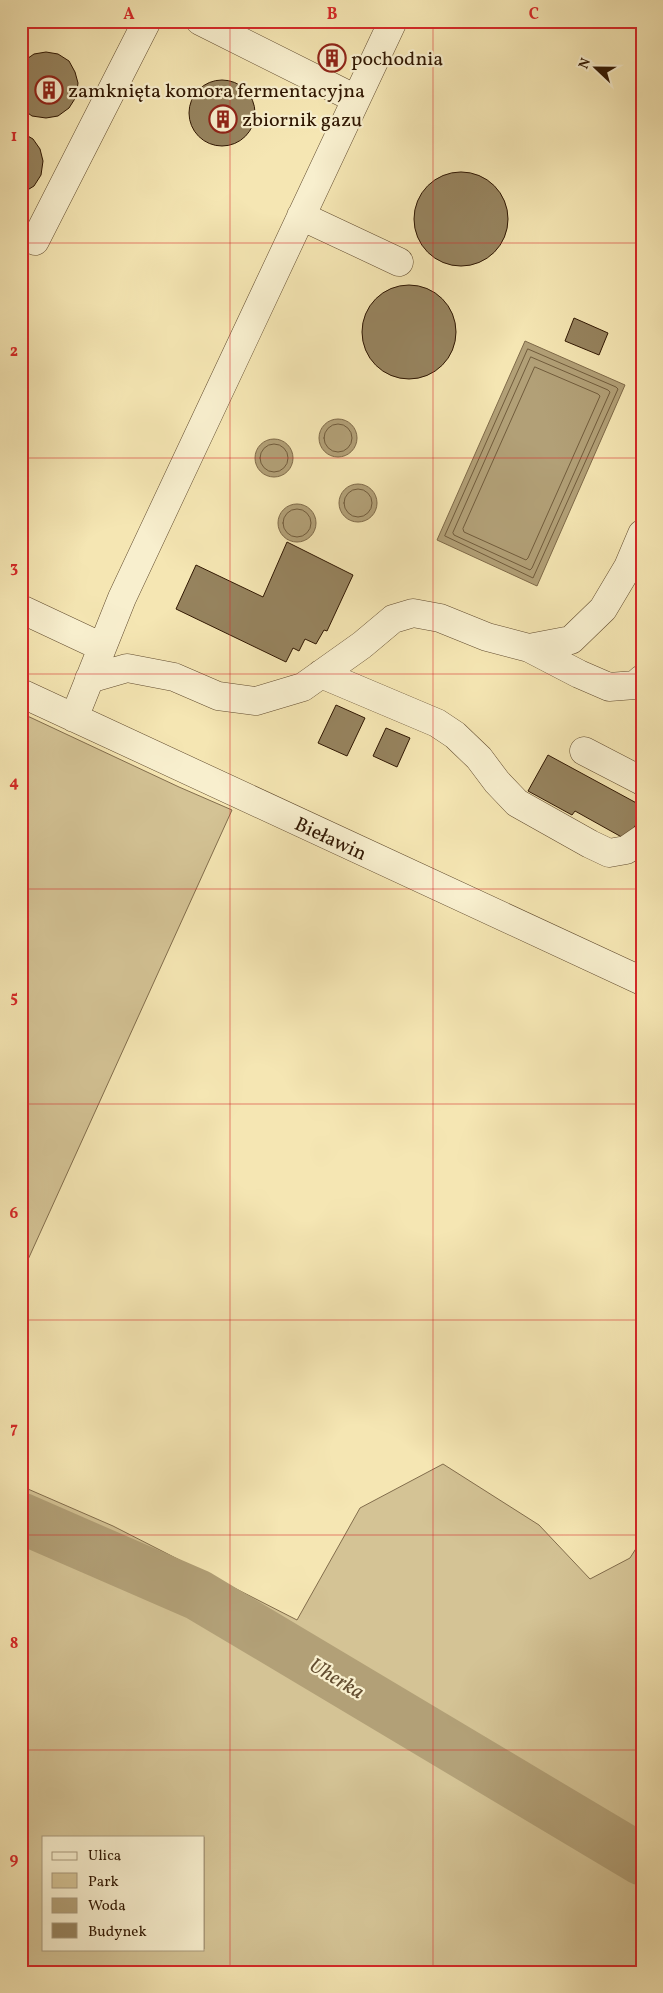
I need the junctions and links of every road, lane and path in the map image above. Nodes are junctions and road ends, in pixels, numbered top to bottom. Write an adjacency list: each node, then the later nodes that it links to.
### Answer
1 (147, 21): 6 (street)
2 (200, 21): 4 (street)
3 (393, 21): 4 (street)
4 (356, 99): 5 (street)
5 (301, 216): 7 (street); 10 (street)
6 (21, 235)
7 (399, 262)
8 (642, 534): 11 (street)
9 (21, 609): 10 (street)
10 (102, 647): 13 (street)
11 (529, 648): 12 (street); 14 (street)
12 (321, 674): 13 (street); 19 (street)
13 (90, 679): 16 (street)
14 (642, 679)
15 (21, 693): 16 (street, Bieławin)
16 (74, 718): 20 (street, Bieławin)
17 (584, 751): 18 (street)
18 (642, 781)
19 (642, 839)
20 (642, 982)

